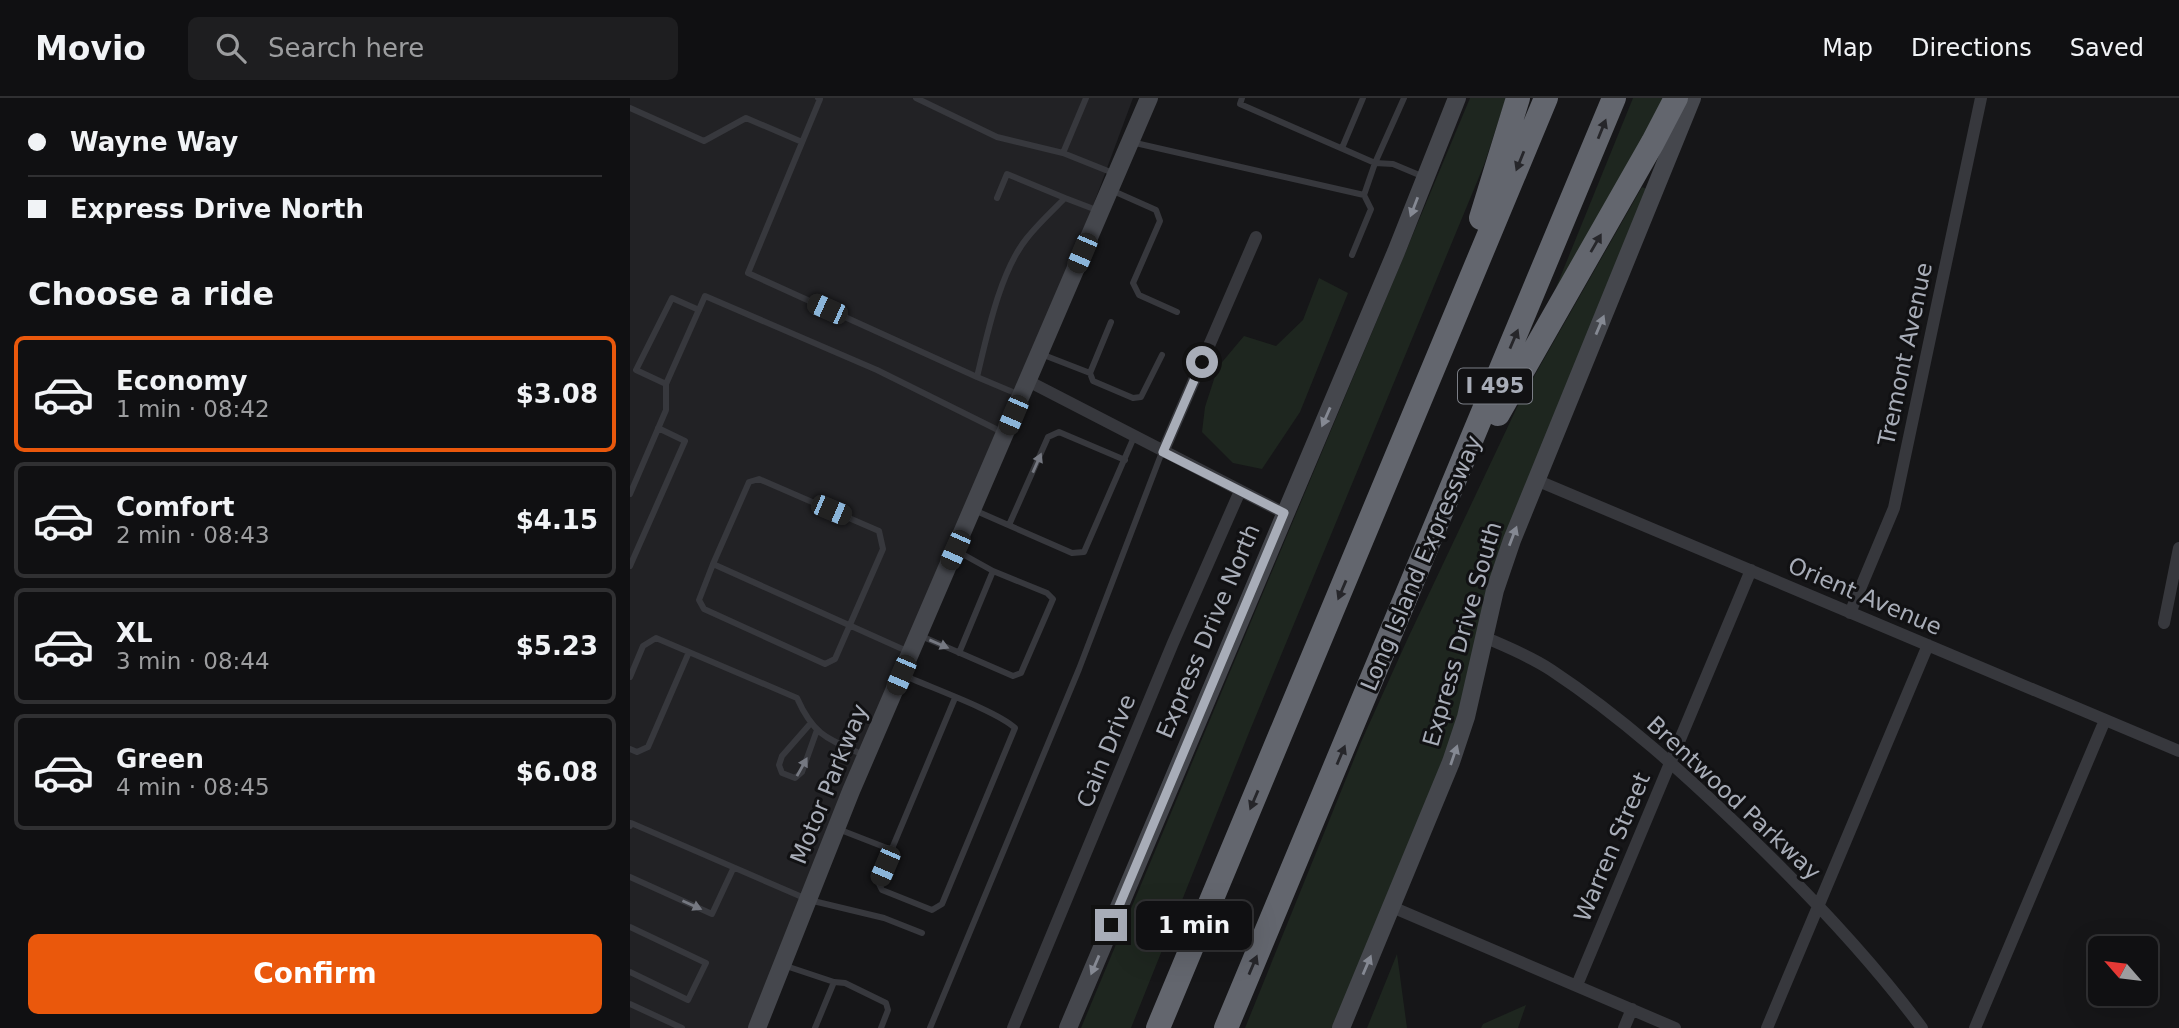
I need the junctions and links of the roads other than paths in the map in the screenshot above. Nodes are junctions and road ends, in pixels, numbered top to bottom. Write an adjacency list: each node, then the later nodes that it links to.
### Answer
1 (818, 98): 16 (lane)
2 (916, 98): 19 (lane)
3 (1086, 98): 19 (lane)
4 (1149, 98): 17 (main road, Motor Parkway)
5 (1242, 98): 18 (lane)
6 (1363, 98): 18 (lane)
7 (1404, 98): 20 (lane)
8 (1457, 98): 21 (main road, Express Drive North)
9 (1518, 98): 49 (highway)
10 (1546, 98): 49 (highway, I 495, one-way to 49)
11 (1615, 98): 65 (highway, Long Island Expressway / I 495, one-way to 11)
12 (1676, 98): 65 (highway, one-way to 12)
13 (1692, 98): 43 (main road, Express Drive South, one-way to 13)
14 (1980, 98): 56 (street, Tremont Avenue)
15 (630, 108): 16 (lane)
16 (802, 142): 35 (lane)
17 (1130, 142): 22 (main road, Motor Parkway); 23 (lane)
18 (1342, 148): 20 (lane)
19 (1063, 153): 22 (lane)
20 (1375, 163): 21 (lane); 23 (lane)
21 (1426, 178): 47 (main road, Express Drive North, one-way to 47)
22 (1112, 181): 26 (main road, Motor Parkway); 30 (lane)
23 (1364, 195): 28 (lane)
24 (997, 198): 25 (lane)
25 (1065, 198): 26 (lane); 35 (lane)
26 (1099, 211): 32 (main road, Motor Parkway)
27 (1256, 237): 41 (street)
28 (1352, 255)
29 (699, 310): 36 (lane); 36 (lane); 39 (lane)
30 (1177, 312)
31 (1111, 322): 34 (lane)
32 (1040, 353): 34 (lane); 37 (main road, Motor Parkway)
33 (1161, 355): 34 (lane)
34 (1090, 373)
35 (977, 377): 37 (lane)
36 (666, 384): 38 (lane)
37 (1025, 389): 39 (main road, Motor Parkway); 40 (street)
38 (658, 428): 45 (lane); 53 (lane)
39 (1005, 433): 46 (main road, Motor Parkway)
40 (1134, 437): 41 (street); 42 (lane)
41 (1163, 452): 44 (street); 96 (lane)
42 (1125, 460): 48 (lane, one-way to 42); 48 (lane)
43 (1535, 480): 54 (street, Orient Avenue); 60 (main road, Express Drive South, one-way to 43)
44 (1240, 491): 47 (street); 97 (street, Cain Drive)
45 (630, 494)
46 (972, 509): 48 (lane); 51 (main road, Motor Parkway)
47 (1284, 513): 98 (main road, Express Drive North, one-way to 98)
48 (1009, 526)
49 (1369, 527): 99 (highway, I 495, one-way to 99)
50 (2179, 548): 57 (street)
51 (955, 550): 55 (lane); 59 (main road, Motor Parkway)
52 (713, 564): 58 (lane); 58 (lane); 58 (lane)
53 (630, 566)
54 (1751, 570): 56 (street, Orient Avenue); 75 (street, Warren Street)
55 (992, 571): 64 (lane); 64 (lane)
56 (1850, 613): 61 (street, Orient Avenue)
57 (2164, 623)
58 (850, 626): 63 (lane)
59 (918, 635): 63 (main road, Motor Parkway); 64 (lane, one-way to 64)
60 (1484, 637): 75 (street, Brentwood Parkway); 82 (main road, Express Drive South, one-way to 60)
61 (1928, 645): 69 (street, Orient Avenue); 83 (street)
62 (689, 652): 67 (lane); 70 (lane); 72 (lane)
63 (910, 653): 66 (main road, Motor Parkway)
64 (959, 653)
65 (1375, 674): 100 (highway, Long Island Expressway / I 495, one-way to 65)
66 (901, 675): 68 (lane); 74 (main road, Motor Parkway)
67 (630, 677)
68 (955, 698): 78 (lane); 78 (lane)
69 (2105, 720): 73 (street, Orient Avenue); 106 (street)
70 (810, 724): 71 (lane); 71 (lane, one-way to 71)
71 (817, 730): 74 (lane)
72 (630, 749)
73 (2179, 751)
74 (866, 756): 77 (main road, Motor Parkway)
75 (1670, 762): 83 (street, Brentwood Parkway); 89 (street, Warren Street)
76 (630, 826): 79 (lane)
77 (836, 829): 78 (lane); 81 (main road, Motor Parkway)
78 (892, 850)
79 (733, 869): 80 (lane, one-way to 79); 81 (lane)
80 (630, 877)
81 (809, 900): 85 (lane); 86 (main road, Motor Parkway)
82 (1392, 907): 89 (street); 101 (main road, Express Drive South, one-way to 82)
83 (1820, 907): 104 (street); 105 (street, Brentwood Parkway)
84 (630, 927): 87 (lane)
85 (922, 933)
86 (783, 964): 88 (lane); 93 (main road, Motor Parkway)
87 (630, 972)
88 (834, 982): 94 (lane); 95 (lane)
89 (1577, 985): 91 (street)
90 (630, 1004): 92 (lane)
91 (1632, 1009): 102 (street); 103 (street)
92 (682, 1028)
93 (757, 1028)
94 (815, 1028)
95 (881, 1028)
96 (930, 1028)
97 (1013, 1028)
98 (1068, 1028)
99 (1158, 1028)
100 (1226, 1028)
101 (1341, 1028)
102 (1624, 1028)
103 (1675, 1028)
104 (1768, 1028)
105 (1922, 1028)
106 (1975, 1028)

